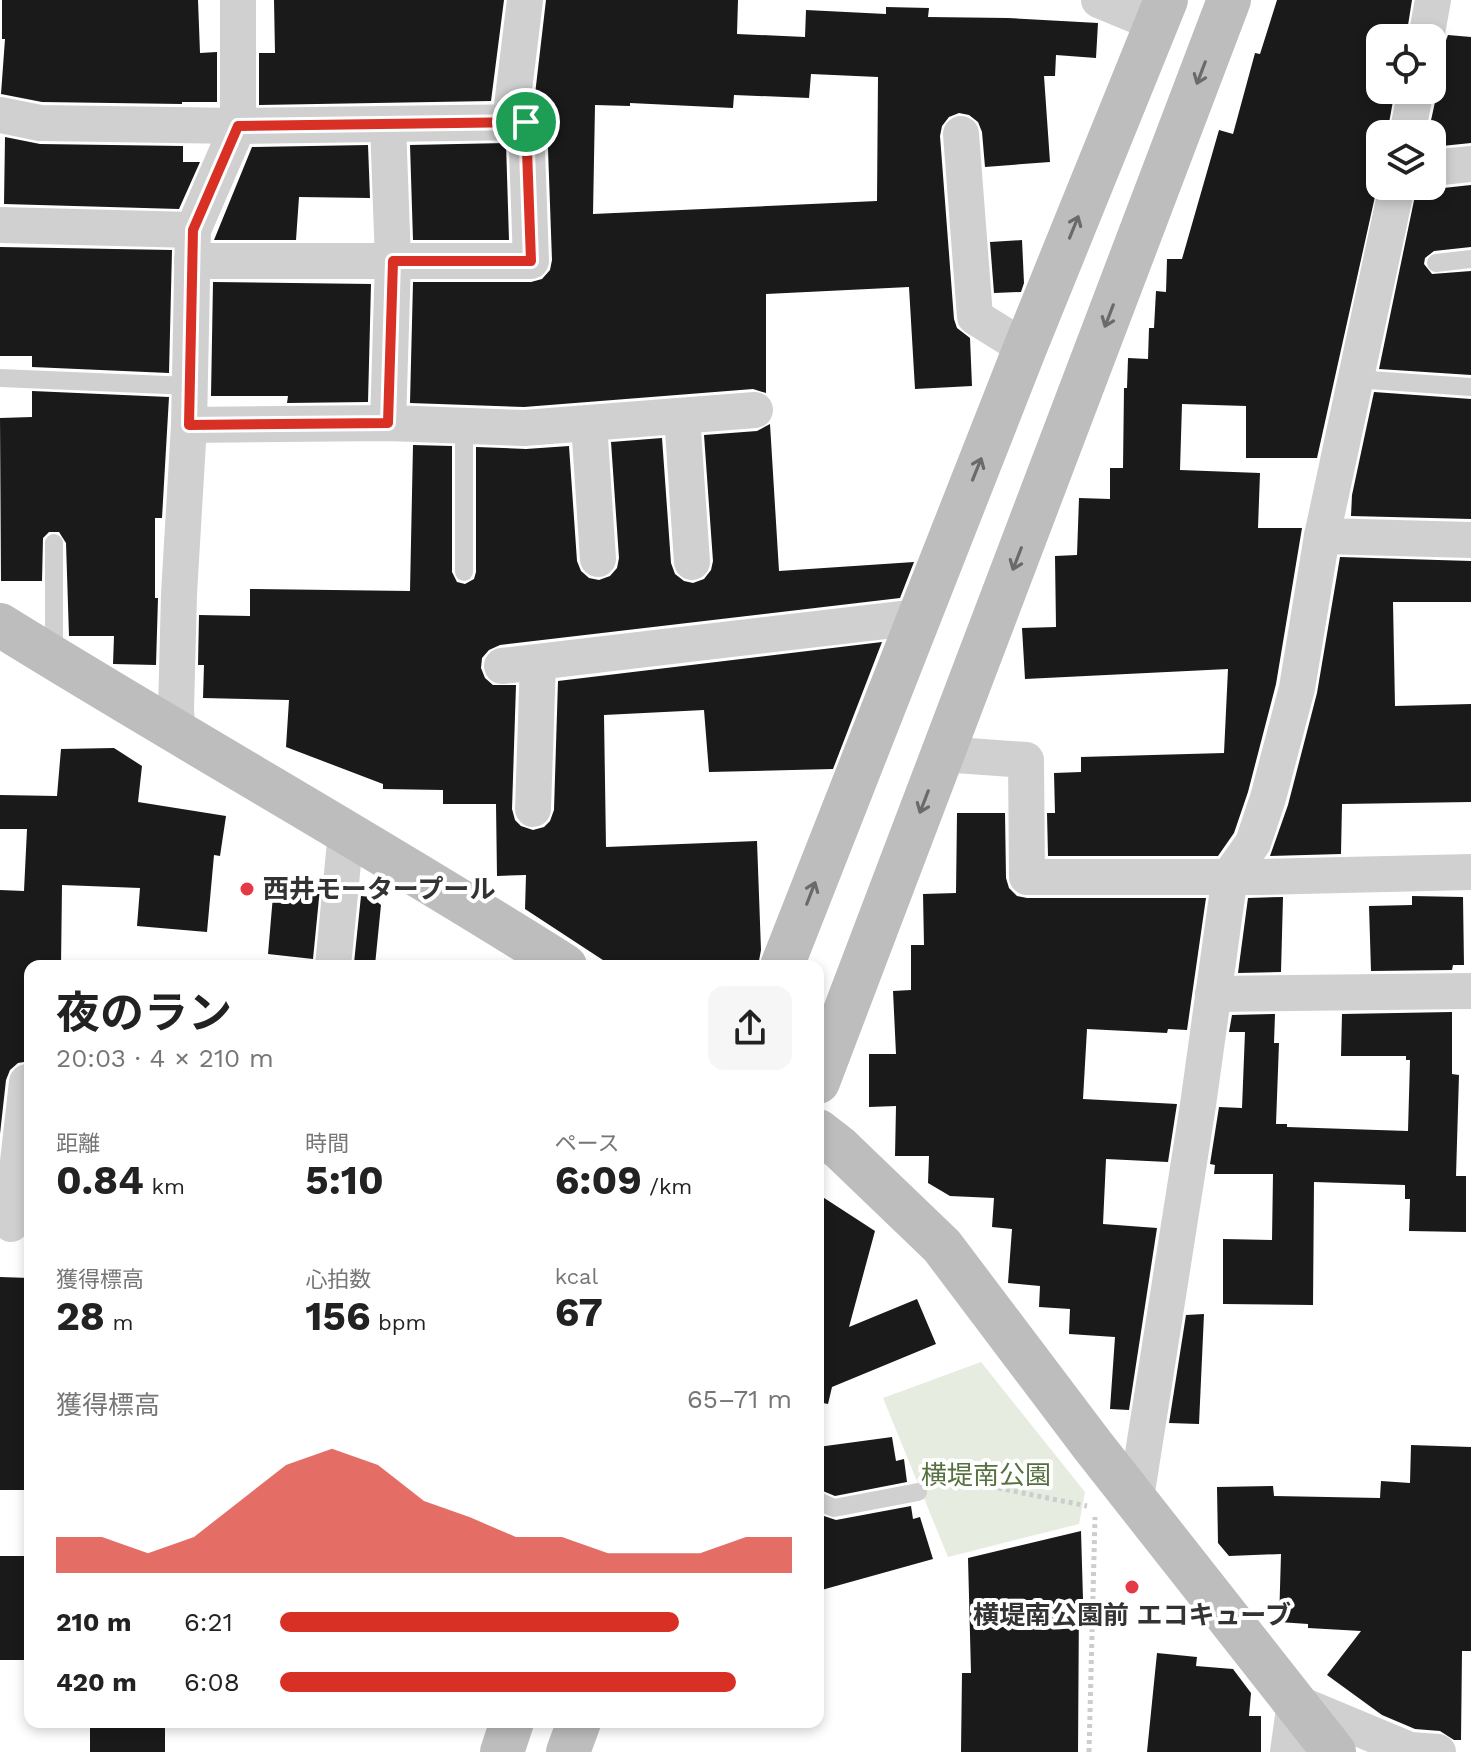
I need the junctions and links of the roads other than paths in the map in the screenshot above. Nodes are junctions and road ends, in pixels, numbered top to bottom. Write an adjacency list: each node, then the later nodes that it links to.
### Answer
1 (238, 0): 11 (street)
2 (525, 0): 9 (street)
3 (1099, 0): 6 (street)
4 (1229, 0): 44 (street, one-way to 44)
5 (1433, 0): 7 (street)
6 (1161, 12): 21 (street, one-way to 6)
7 (1429, 24)
8 (0, 115): 11 (street)
9 (510, 122): 10 (street); 19 (street)
10 (388, 124): 11 (street); 19 (street)
11 (238, 126): 17 (street)
12 (961, 134): 21 (street)
13 (1471, 164): 14 (street)
14 (1446, 167)
15 (1394, 200): 23 (street)
16 (0, 225): 17 (street)
17 (193, 246): 19 (street); 24 (street)
18 (1471, 259): 20 (lane)
19 (393, 261): 28 (street)
20 (1436, 263)
21 (1025, 348): 38 (street, one-way to 21)
22 (0, 378): 24 (lane)
23 (1355, 379): 25 (lane); 32 (street)
24 (190, 386): 30 (street)
25 (1471, 387)
26 (755, 410): 27 (street)
27 (682, 416): 29 (street); 36 (street)
28 (388, 423): 30 (street); 31 (street)
29 (589, 423): 31 (street); 35 (street)
30 (189, 425): 43 (street)
31 (464, 426): 37 (lane)
32 (1322, 536): 33 (street); 48 (street)
33 (1471, 540)
34 (54, 543): 40 (lane)
35 (598, 559)
36 (692, 562)
37 (464, 572)
38 (919, 617): 41 (street); 51 (street, one-way to 38)
39 (0, 625): 40 (street)
40 (54, 658): 43 (street)
41 (538, 662): 42 (street); 45 (street)
42 (502, 666)
43 (178, 735): 46 (street)
44 (942, 754): 48 (street); 54 (street, one-way to 54)
45 (533, 809)
46 (346, 832): 49 (street); 50 (street)
47 (1471, 872): 48 (street)
48 (1230, 875): 53 (street)
49 (334, 960)
50 (555, 960)
51 (784, 960)
52 (1471, 991): 53 (street)
53 (1213, 994): 59 (street)
54 (824, 1066)
55 (19, 1081): 57 (street)
56 (824, 1136): 59 (street)
57 (14, 1222)
58 (918, 1492): 60 (lane)
59 (1136, 1498): 61 (street)
60 (824, 1504)
61 (1295, 1702): 66 (street); 67 (street); 68 (street)
62 (510, 1728): 64 (street)
63 (577, 1728): 65 (street)
64 (502, 1752)
65 (568, 1752)
66 (1288, 1752)
67 (1334, 1752)
68 (1438, 1752)

